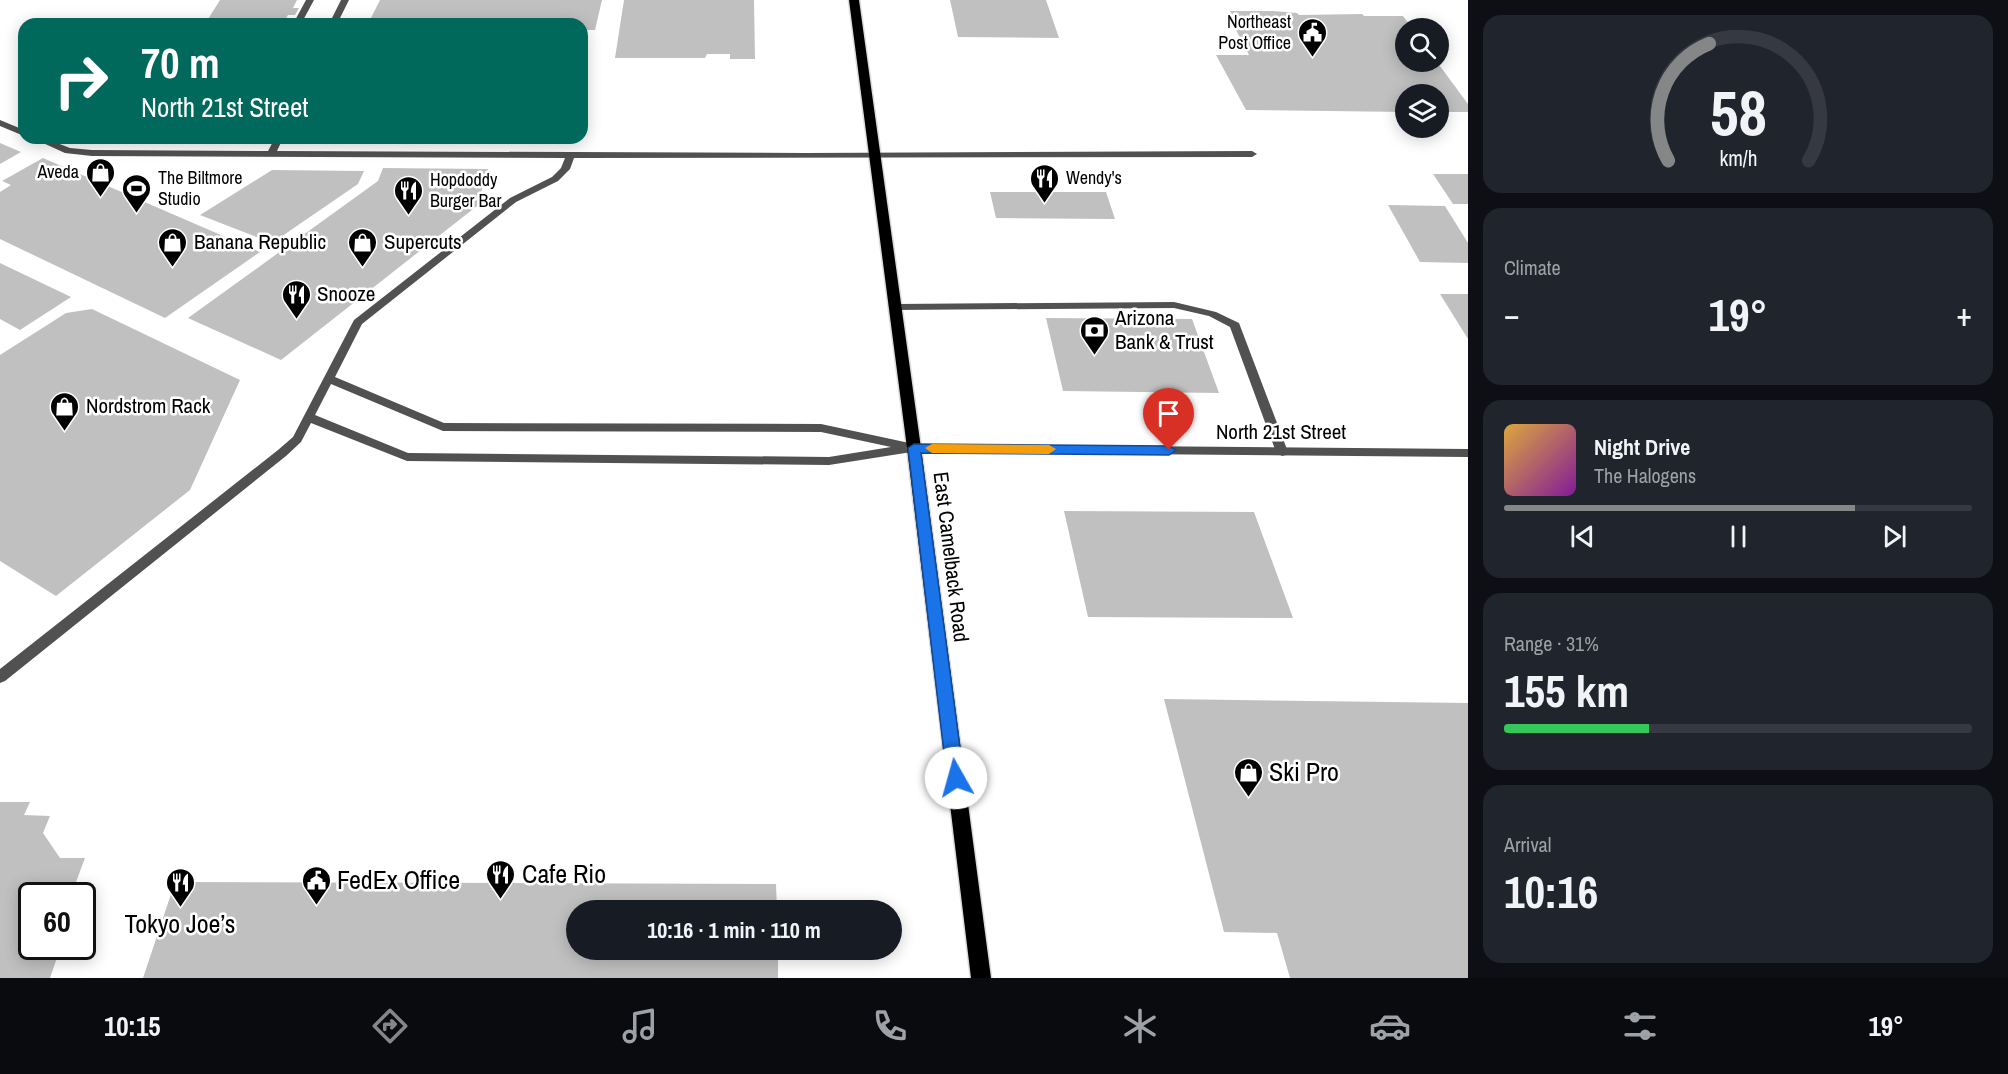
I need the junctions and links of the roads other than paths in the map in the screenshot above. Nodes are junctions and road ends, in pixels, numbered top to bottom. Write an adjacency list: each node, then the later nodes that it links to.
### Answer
1 (310, 0): 4 (street)
2 (345, 0): 5 (street)
3 (854, 0): 11 (main road, East Camelback Road)
4 (300, 18)
5 (336, 18)
6 (0, 123): 7 (street)
7 (18, 130)
8 (50, 144): 10 (street)
9 (276, 144): 10 (street)
10 (271, 154): 13 (street)
11 (874, 154): 12 (street); 13 (street); 14 (main road, East Camelback Road)
12 (1252, 154)
13 (570, 155): 15 (street)
14 (896, 307): 17 (main road, East Camelback Road); 18 (street)
15 (328, 378): 16 (street); 17 (street)
16 (308, 417): 17 (street); 20 (street)
17 (914, 448): 18 (street, North 21st Street); 21 (main road, East Camelback Road)
18 (1282, 452): 19 (street, North 21st Street)
19 (1468, 453)
20 (0, 677)
21 (981, 978)

